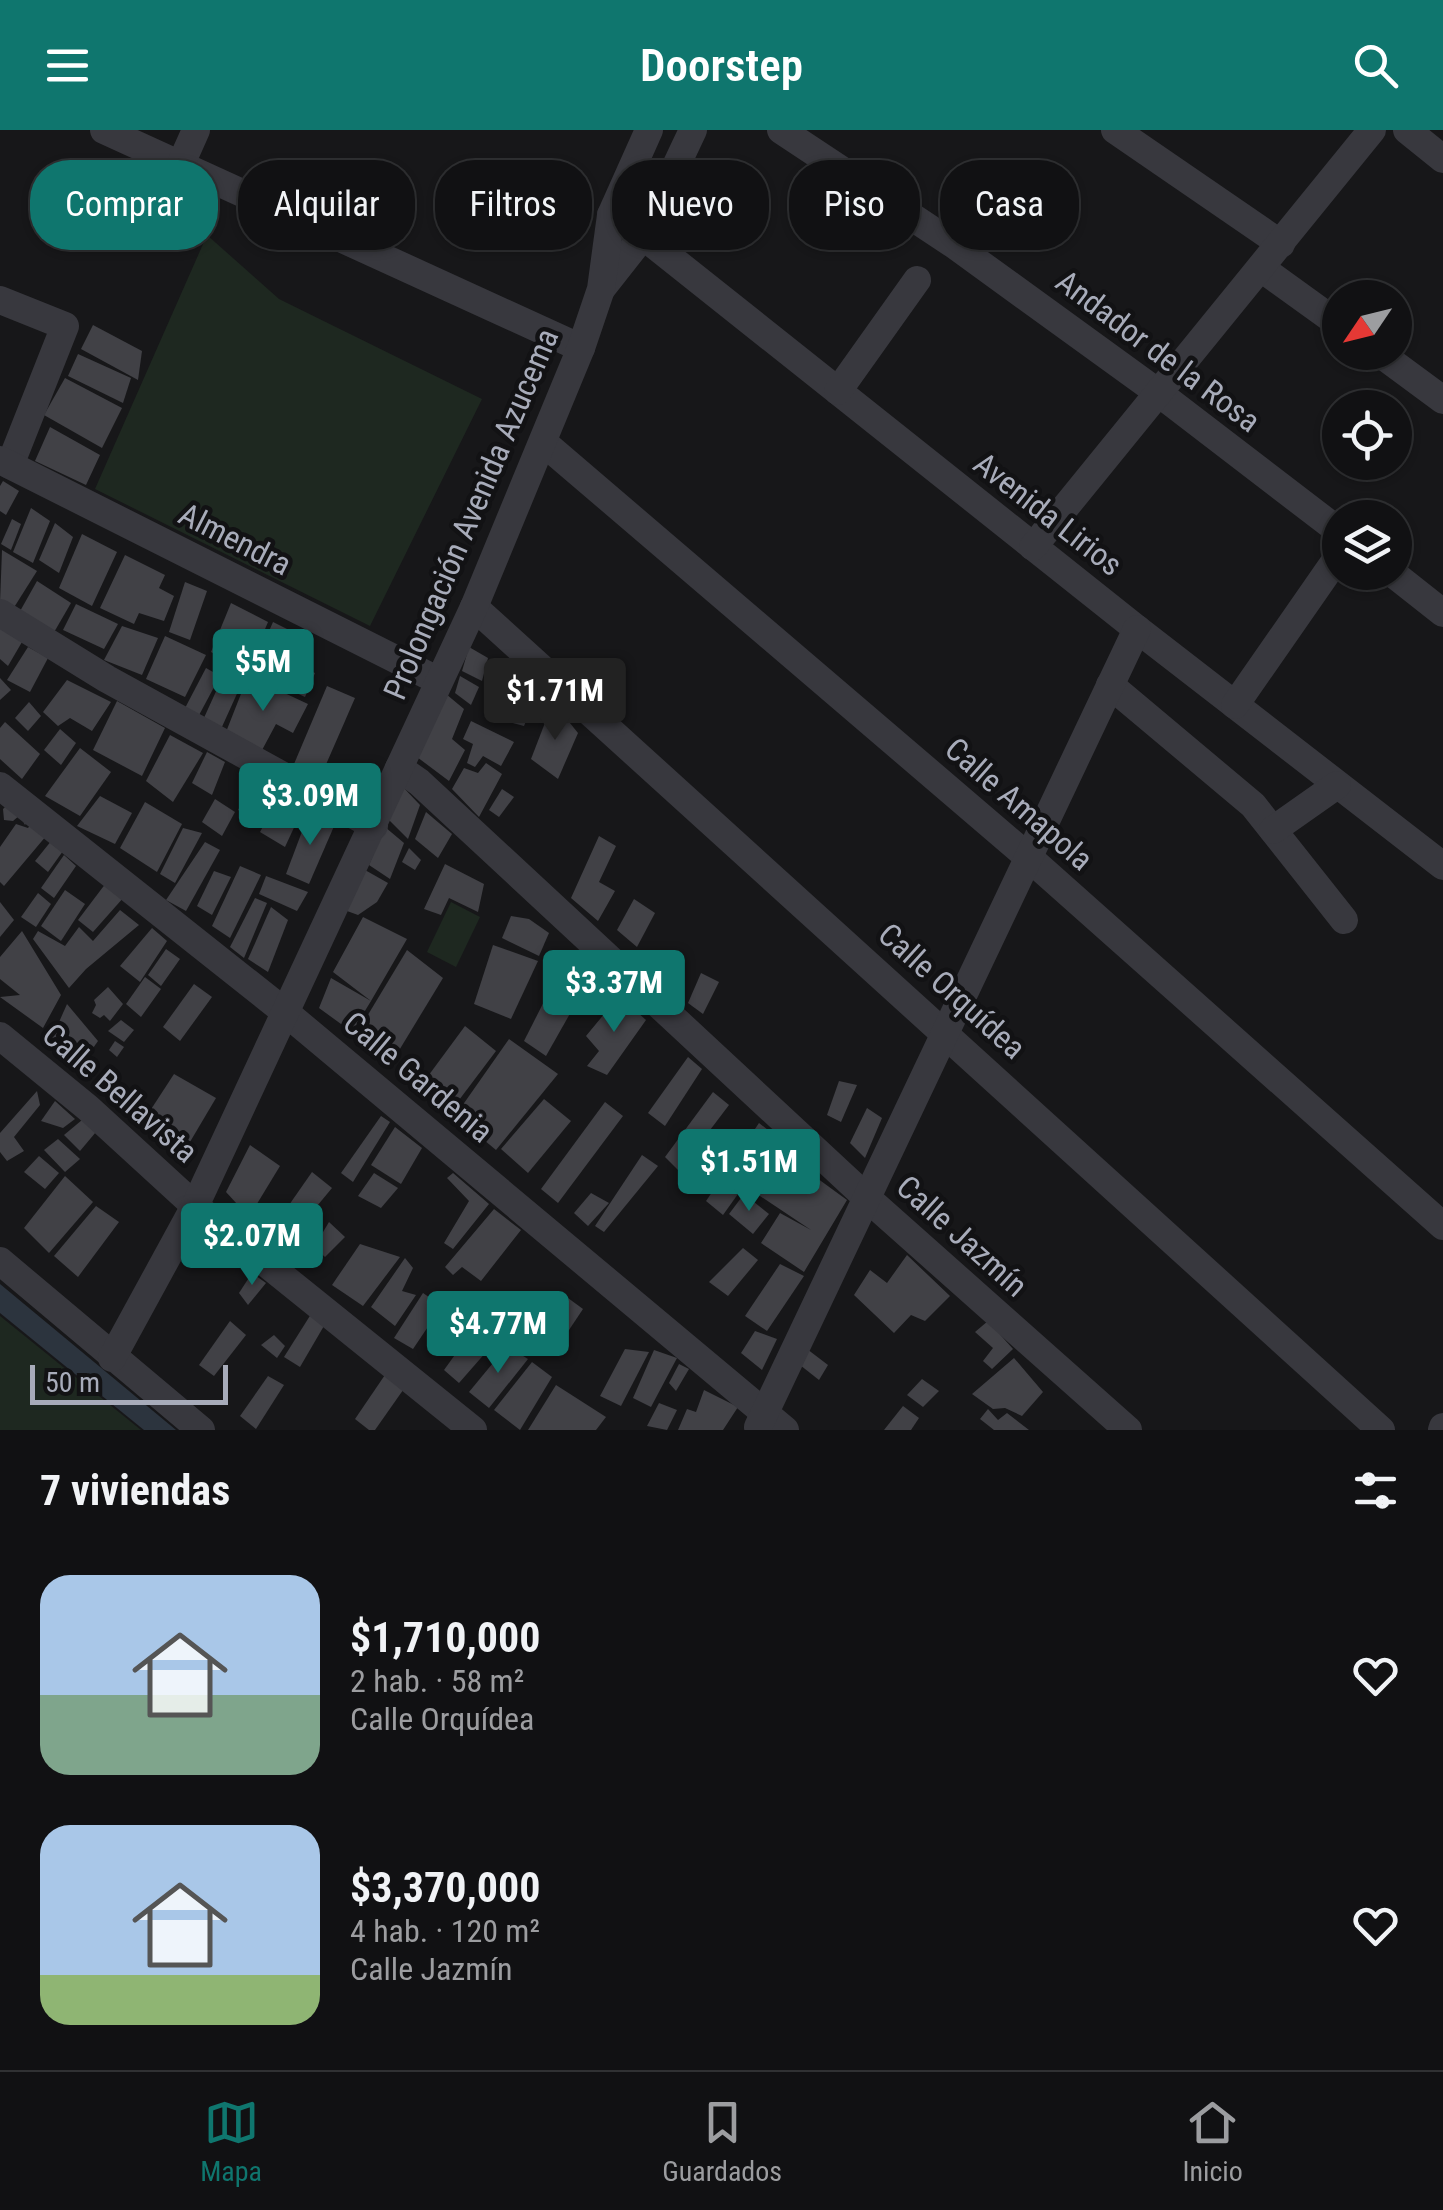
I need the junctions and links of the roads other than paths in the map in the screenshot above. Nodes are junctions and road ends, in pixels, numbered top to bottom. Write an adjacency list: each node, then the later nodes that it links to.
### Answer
1 (104, 130): 10 (street)
2 (196, 130): 11 (street)
3 (649, 130): 14 (street, Prolongación Avenida Azucema)
4 (693, 130): 12 (street, Prolongación Avenida Azucema)
5 (781, 130): 26 (street, Andador de la Rosa)
6 (1114, 130): 15 (street)
7 (1372, 130): 15 (street)
8 (1407, 130): 9 (street)
9 (1443, 158)
10 (167, 160)
11 (183, 160)
12 (679, 160)
13 (218, 183): 23 (street)
14 (610, 215): 20 (street, Prolongación Avenida Azucema)
15 (1282, 244): 18 (street)
16 (632, 250): 20 (street, Prolongación Avenida Azucema)
17 (661, 250): 25 (street, Avenida Lirios)
18 (1262, 268): 22 (street); 26 (street)
19 (917, 280): 25 (street)
20 (602, 289): 23 (street, Prolongación Avenida Azucema)
21 (0, 300): 29 (street)
22 (1322, 312)
23 (580, 348): 28 (street, Prolongación Avenida Azucema)
24 (1402, 370): 27 (street)
25 (838, 391): 31 (street, Avenida Lirios)
26 (1160, 394): 30 (street, Andador de la Rosa); 31 (street)
27 (1443, 400)
28 (544, 443): 34 (street, Prolongación Avenida Azucema); 46 (street, Calle Amapola)
29 (5, 462): 38 (street, Almendra)
30 (1322, 518)
31 (1033, 547): 37 (street, Avenida Lirios)
32 (1322, 580): 40 (street)
33 (1412, 588): 36 (street)
34 (474, 607): 38 (street, Prolongación Avenida Azucema); 50 (street, Calle Orquídea)
35 (0, 613): 44 (street)
36 (1443, 613)
37 (1136, 629): 39 (street); 40 (street, Avenida Lirios)
38 (439, 681): 41 (street, Prolongación Avenida Azucema)
39 (1110, 685): 45 (street); 46 (street)
40 (1235, 704): 42 (street, Avenida Lirios)
41 (399, 768): 44 (street, Prolongación Avenida Azucema); 52 (street, Calle Jazmín)
42 (1337, 784): 45 (street); 47 (street, Avenida Lirios)
43 (0, 786): 49 (street, Calle Gardenia)
44 (374, 826): 49 (street, Prolongación Avenida Azucema)
45 (1273, 830): 48 (street)
46 (1027, 856): 50 (street); 54 (street, Calle Amapola)
47 (1442, 864)
48 (1344, 920)
49 (285, 1012): 53 (street, Prolongación Avenida Azucema); 57 (street, Calle Gardenia)
50 (944, 1031): 52 (street); 61 (street, Calle Orquídea)
51 (0, 1036): 53 (street, Calle Bellavista)
52 (867, 1198): 57 (street); 60 (street, Calle Jazmín)
53 (194, 1206): 56 (street, Prolongación Avenida Azucema); 59 (street, Calle Bellavista)
54 (1443, 1226)
55 (0, 1260): 56 (street)
56 (112, 1358): 58 (street)
57 (769, 1425)
58 (201, 1430)
59 (473, 1430)
60 (1128, 1430)
61 (1381, 1430)

